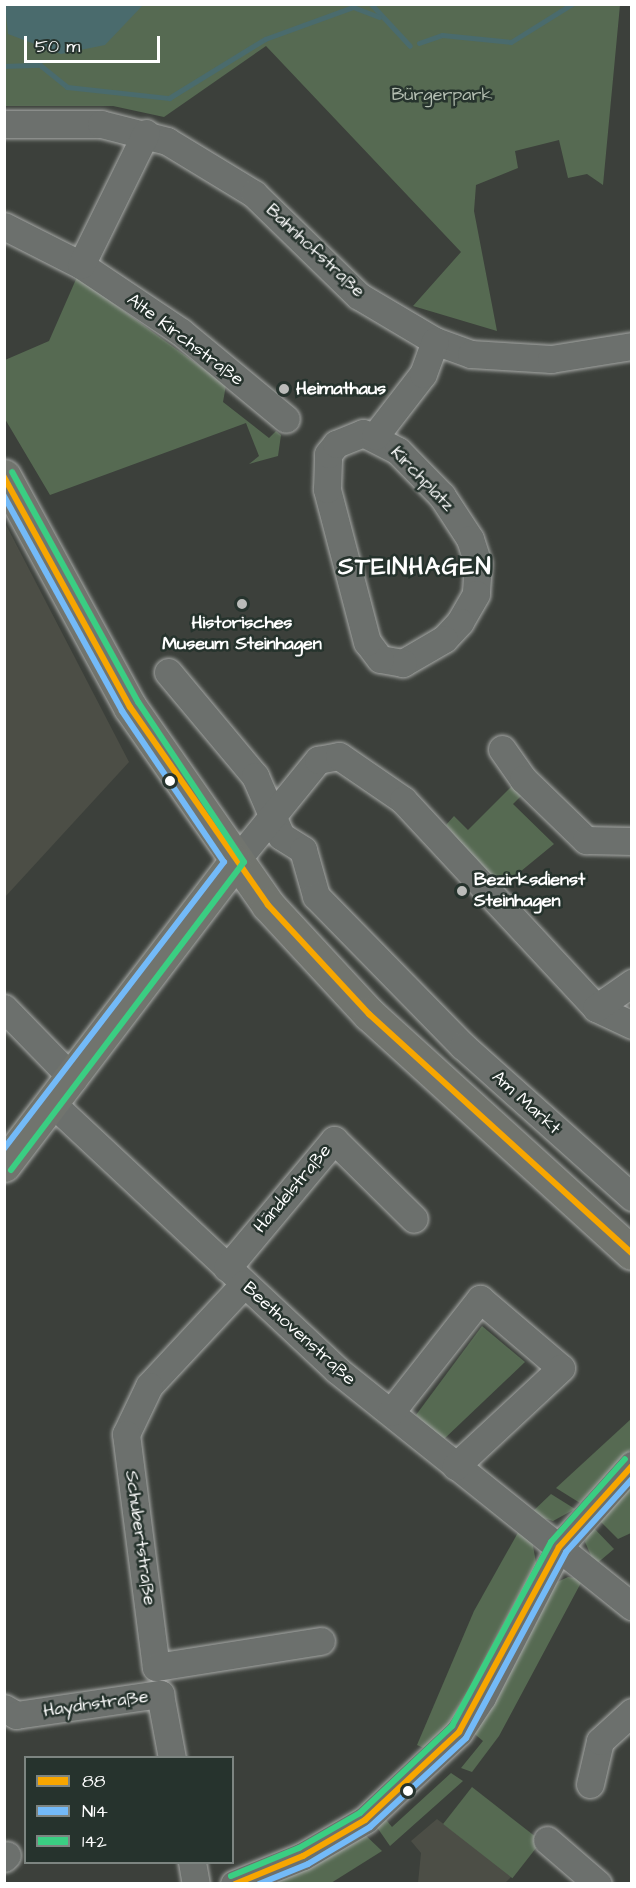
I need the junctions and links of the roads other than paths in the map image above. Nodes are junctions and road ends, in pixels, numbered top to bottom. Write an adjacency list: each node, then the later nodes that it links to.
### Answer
1 (4, 124): 2 (street, Bahnhofstraße)
2 (146, 133): 4 (street); 5 (street, Bahnhofstraße)
3 (4, 226): 4 (street, Alte Kirchstraße)
4 (81, 265): 7 (street, Alte Kirchstraße)
5 (435, 341): 6 (street, Bahnhofstraße); 8 (street, Kirchplatz)
6 (632, 346)
7 (286, 419)
8 (375, 436): 8 (street, Kirchplatz)
9 (4, 476): 14 (main road)
10 (168, 672): 12 (street, Am Markt)
11 (502, 749): 13 (street)
12 (270, 816): 14 (street); 17 (street); 22 (street, Am Markt)
13 (632, 841)
14 (235, 862): 19 (main road); 24 (main road)
15 (632, 983): 17 (street)
16 (4, 1008): 19 (street)
17 (596, 1008): 18 (street)
18 (632, 1025)
19 (73, 1078): 20 (main road)
20 (53, 1104): 21 (main road); 25 (street, Beethovenstraße)
21 (4, 1165)
22 (632, 1197)
23 (414, 1219): 25 (street, Händelstraße)
24 (632, 1253)
25 (235, 1276): 26 (street, Beethovenstraße); 31 (street, Schubertstraße)
26 (391, 1412): 28 (street, Beethovenstraße); 28 (street)
27 (632, 1465): 29 (street)
28 (456, 1466): 29 (street, Beethovenstraße)
29 (559, 1547): 30 (street, Beethovenstraße); 39 (street)
30 (632, 1606)
31 (321, 1641)
32 (4, 1708): 34 (street, Haydnstraße)
33 (632, 1712): 35 (street)
34 (172, 1756)
35 (590, 1784)
36 (547, 1840): 40 (street)
37 (192, 1864): 38 (street)
38 (196, 1884)
39 (234, 1884)
40 (598, 1884)

